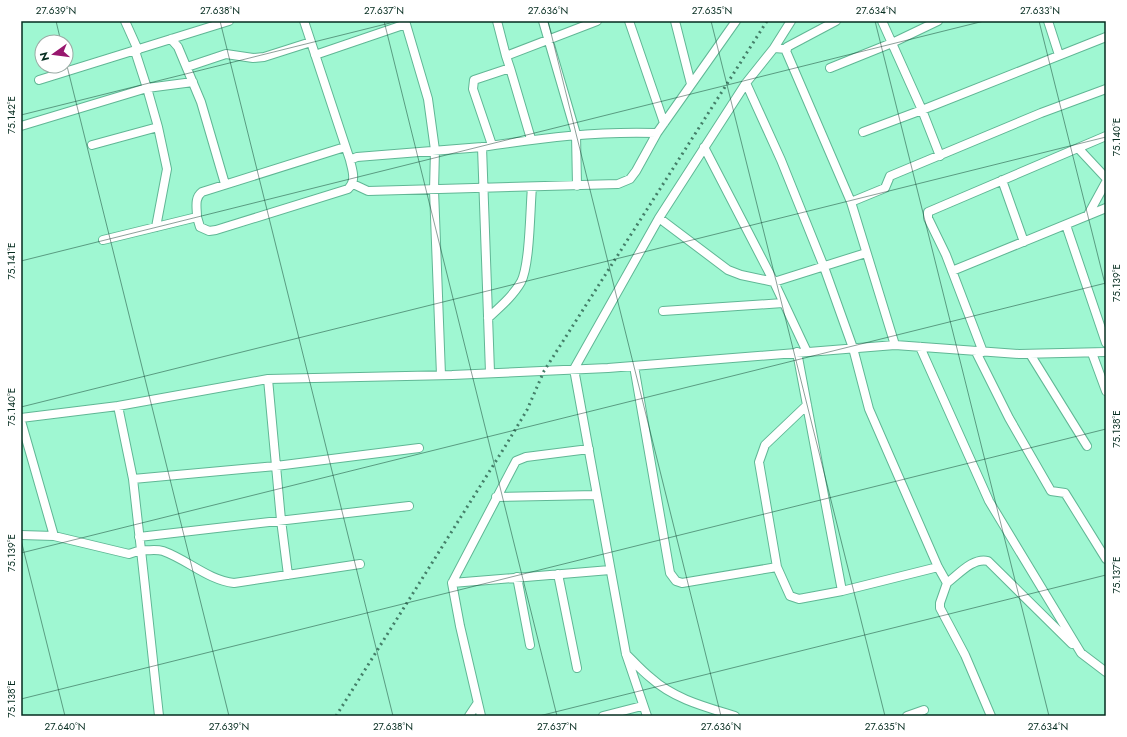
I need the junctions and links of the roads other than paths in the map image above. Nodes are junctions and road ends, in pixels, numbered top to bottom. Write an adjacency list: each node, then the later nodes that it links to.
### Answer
1 (125, 21): 23 (street)
2 (229, 21): 17 (street)
3 (304, 21): 19 (street)
4 (496, 21): 26 (street)
5 (543, 21): 18 (street)
6 (597, 21): 18 (street)
7 (630, 21): 37 (street)
8 (675, 21): 33 (street)
9 (736, 21): 33 (street)
10 (791, 21): 21 (street)
11 (836, 21): 22 (street)
12 (882, 21): 20 (street)
13 (938, 21): 20 (street)
14 (1048, 21): 25 (street)
15 (406, 22): 24 (street); 51 (street)
16 (1106, 37): 25 (street)
17 (171, 39): 23 (street); 27 (street)
18 (548, 40): 26 (street); 42 (street)
19 (311, 42): 24 (street); 27 (street)
20 (892, 42): 29 (street); 36 (street)
21 (774, 48): 22 (street); 32 (street)
22 (787, 49): 63 (street)
23 (136, 50): 30 (street); 34 (street)
24 (315, 55): 49 (street)
25 (1058, 55): 36 (street)
26 (506, 56): 28 (street)
27 (187, 67): 31 (street)
28 (510, 68): 44 (street); 46 (street)
29 (830, 68)
30 (38, 80)
31 (193, 82): 34 (street); 57 (street)
32 (746, 82): 48 (street); 73 (street)
33 (691, 84): 37 (street)
34 (147, 88): 38 (street); 39 (street)
35 (1106, 89): 52 (street)
36 (922, 110): 40 (street); 52 (street)
37 (664, 123): 41 (street)
38 (21, 126)
39 (158, 127): 45 (street); 69 (street)
40 (863, 132)
41 (656, 133): 42 (street); 59 (street)
42 (576, 134): 44 (street); 59 (street)
43 (1106, 136): 50 (street)
44 (531, 139): 46 (street)
45 (92, 145)
46 (492, 145): 47 (street)
47 (482, 146): 51 (street); 61 (street)
48 (704, 146): 67 (street); 75 (street)
49 (345, 147): 53 (street); 57 (street)
50 (1078, 148): 54 (street); 55 (street)
51 (435, 150): 53 (street); 62 (street)
52 (940, 156): 63 (street)
53 (350, 160): 58 (street)
54 (1106, 178)
55 (1002, 180): 71 (street); 74 (street)
56 (1106, 182): 65 (street)
57 (225, 184): 66 (street)
58 (353, 184): 62 (street); 66 (street)
59 (577, 186): 60 (street)
60 (532, 187): 61 (street); 78 (street)
61 (485, 189): 62 (street); 78 (street)
62 (434, 190): 92 (street)
63 (851, 202): 72 (street)
64 (1106, 208): 65 (street)
65 (1088, 216): 68 (street)
66 (197, 217): 69 (street)
67 (659, 218): 75 (street); 90 (street)
68 (1066, 224): 71 (street); 79 (street)
69 (156, 227): 70 (street)
70 (103, 240)
71 (1024, 242): 74 (street)
72 (866, 253): 73 (street); 80 (street)
73 (824, 267): 75 (street); 82 (street)
74 (952, 271): 85 (street)
75 (774, 282): 76 (street)
76 (783, 303): 77 (street); 84 (street)
77 (663, 311)
78 (488, 318): 91 (street)
79 (1106, 343)
80 (894, 345): 81 (street); 82 (street)
81 (920, 347): 85 (street); 123 (street)
82 (853, 348): 84 (street); 114 (street)
83 (797, 352): 84 (street); 89 (street); 95 (street)
84 (807, 352)
85 (979, 352): 87 (street); 111 (street)
86 (1106, 352): 88 (street)
87 (1030, 354): 88 (street); 98 (street)
88 (1092, 354): 94 (street)
89 (634, 366): 90 (street); 113 (street)
90 (574, 369): 91 (street); 100 (street)
91 (490, 372): 92 (street)
92 (441, 375): 93 (street)
93 (268, 379): 96 (street); 101 (street)
94 (1106, 391)
95 (807, 405): 113 (street); 121 (street)
96 (118, 406): 97 (street); 102 (street)
97 (21, 420): 108 (street)
98 (1087, 446)
99 (419, 448): 101 (street)
100 (589, 449): 103 (street); 104 (street)
101 (276, 466): 102 (street); 106 (street)
102 (133, 479): 109 (street)
103 (597, 495): 104 (street); 115 (street)
104 (496, 497): 119 (street)
105 (409, 506): 106 (street)
106 (281, 520): 109 (street); 117 (street)
107 (21, 536): 108 (street)
108 (54, 536): 110 (street)
109 (139, 537): 110 (street)
110 (141, 550): 117 (street); 130 (street)
111 (1105, 556)
112 (360, 564): 117 (street)
113 (777, 567): 121 (street)
114 (938, 567): 120 (street); 121 (street)
115 (610, 570): 116 (street); 124 (street)
116 (558, 574): 118 (street); 125 (street)
117 (288, 575)
118 (517, 577): 119 (street); 122 (street)
119 (452, 583): 127 (street)
120 (947, 583): 123 (street); 137 (street)
121 (842, 591)
122 (530, 645)
123 (1081, 653): 126 (street)
124 (626, 654): 128 (street); 135 (street)
125 (577, 668)
126 (1106, 672)
127 (477, 704): 131 (street); 132 (street)
128 (642, 706): 133 (street); 134 (street)
129 (924, 710): 136 (street)
130 (159, 716)
131 (470, 716)
132 (481, 716)
133 (603, 716)
134 (647, 716)
135 (735, 716)
136 (908, 716)
137 (991, 716)

